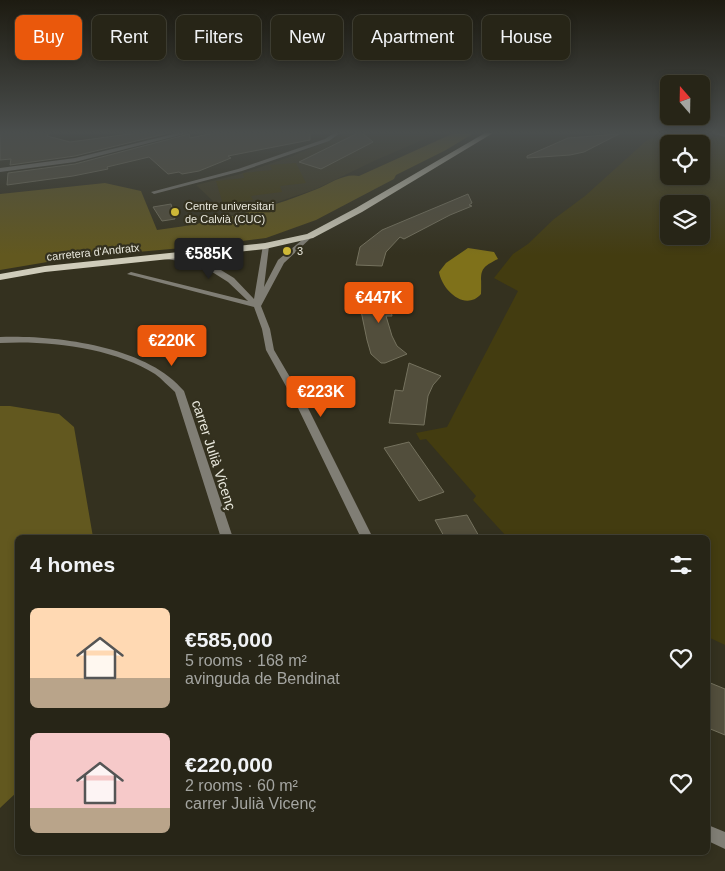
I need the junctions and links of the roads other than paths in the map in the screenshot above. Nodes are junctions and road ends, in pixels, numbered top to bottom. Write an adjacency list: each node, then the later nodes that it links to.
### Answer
1 (226, 174): 3 (street)
2 (421, 174): 4 (main road, carretera d'Andratx)
3 (154, 192)
4 (310, 236): 5 (main road, carretera d'Andratx); 9 (street)
5 (265, 246): 6 (main road, carretera d'Andratx); 9 (street)
6 (160, 257): 8 (main road, carretera d'Andratx); 9 (street)
7 (132, 274): 9 (street)
8 (0, 277)
9 (257, 306): 12 (street)
10 (0, 340): 11 (street, carrer Julià Vicenç)
11 (226, 535)
12 (366, 535)
13 (710, 834): 14 (street)
14 (725, 841)

